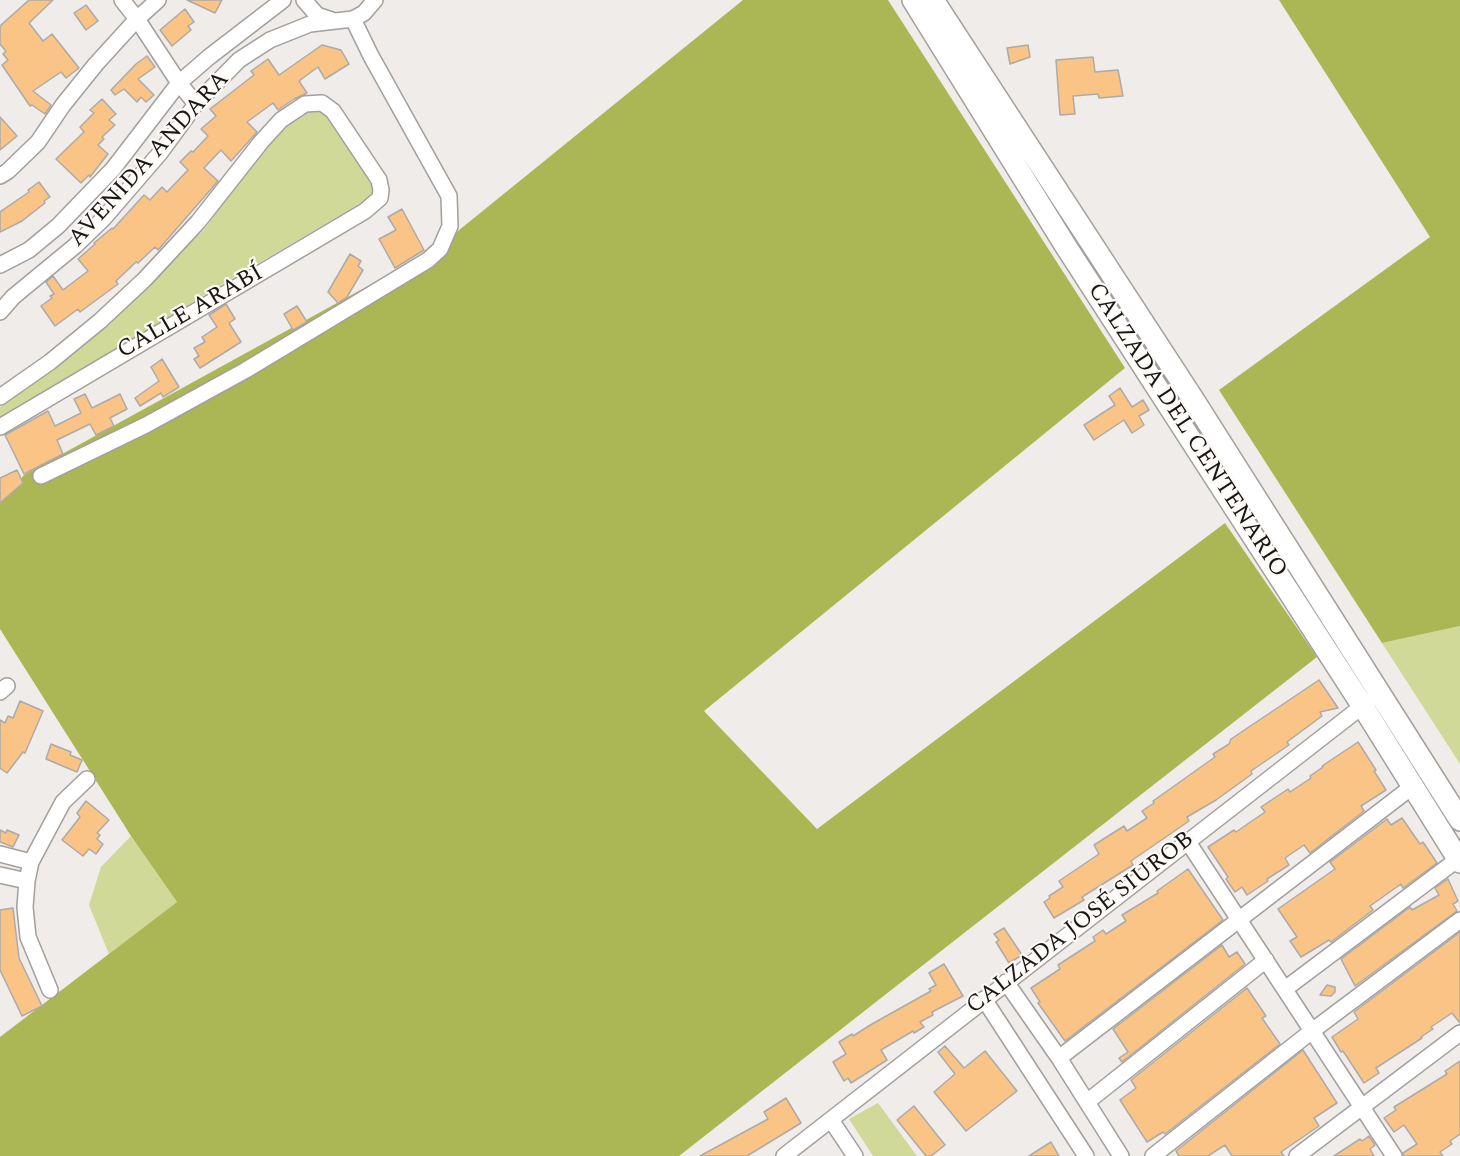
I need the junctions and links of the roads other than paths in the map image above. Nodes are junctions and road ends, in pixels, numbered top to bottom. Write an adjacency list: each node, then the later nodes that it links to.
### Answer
1 (122, 0): 8 (street)
2 (158, 0): 8 (street)
3 (283, 0): 11 (street, AVENIDA ANDARA)
4 (304, 0): 10 (street)
5 (375, 0): 9 (street)
6 (913, 0): 19 (main road, CALZADA DEL CENTENARIO)
7 (933, 0): 19 (main road, CALZADA DEL CENTENARIO)
8 (137, 19): 11 (street); 13 (street)
9 (353, 19): 10 (street, AVENIDA ANDARA); 18 (street)
10 (332, 20): 12 (street, AVENIDA ANDARA)
11 (179, 83): 12 (street); 14 (street, AVENIDA ANDARA)
12 (196, 104): 15 (street, AVENIDA ANDARA)
13 (0, 176)
14 (0, 265)
15 (0, 312)
16 (0, 397): 17 (street, CALLE ARABÍ)
17 (0, 427)
18 (42, 476)
19 (1371, 700): 21 (main road, CALZADA DEL CENTENARIO); 22 (main road, CALZADA DEL CENTENARIO); 23 (street, CALZADA JOSÉ SIUROB)
20 (87, 779): 26 (street)
21 (1413, 786): 25 (main road, CALZADA DEL CENTENARIO); 29 (street)
22 (1460, 820)
23 (1188, 842): 29 (street); 32 (street, CALZADA JOSÉ SIUROB)
24 (0, 854): 26 (street)
25 (1459, 860): 33 (street)
26 (31, 862): 28 (street)
27 (0, 875): 28 (street)
28 (27, 881): 34 (street)
29 (1239, 920): 31 (street); 38 (street)
30 (1460, 920): 36 (street)
31 (1266, 960): 33 (street); 39 (street)
32 (1006, 982): 35 (street, CALZADA JOSÉ SIUROB); 38 (street)
33 (1285, 989): 36 (street)
34 (50, 990)
35 (984, 999): 41 (street, CALZADA JOSÉ SIUROB); 44 (street)
36 (1312, 1031): 40 (street); 46 (street)
37 (1460, 1033): 40 (street)
38 (1059, 1058): 39 (street)
39 (1087, 1102): 45 (street)
40 (1362, 1108): 47 (street); 48 (street)
41 (831, 1120): 42 (street, CALZADA JOSÉ SIUROB); 43 (street)
42 (784, 1156)
43 (855, 1156)
44 (1086, 1156)
45 (1121, 1156)
46 (1153, 1156)
47 (1297, 1156)
48 (1394, 1156)

